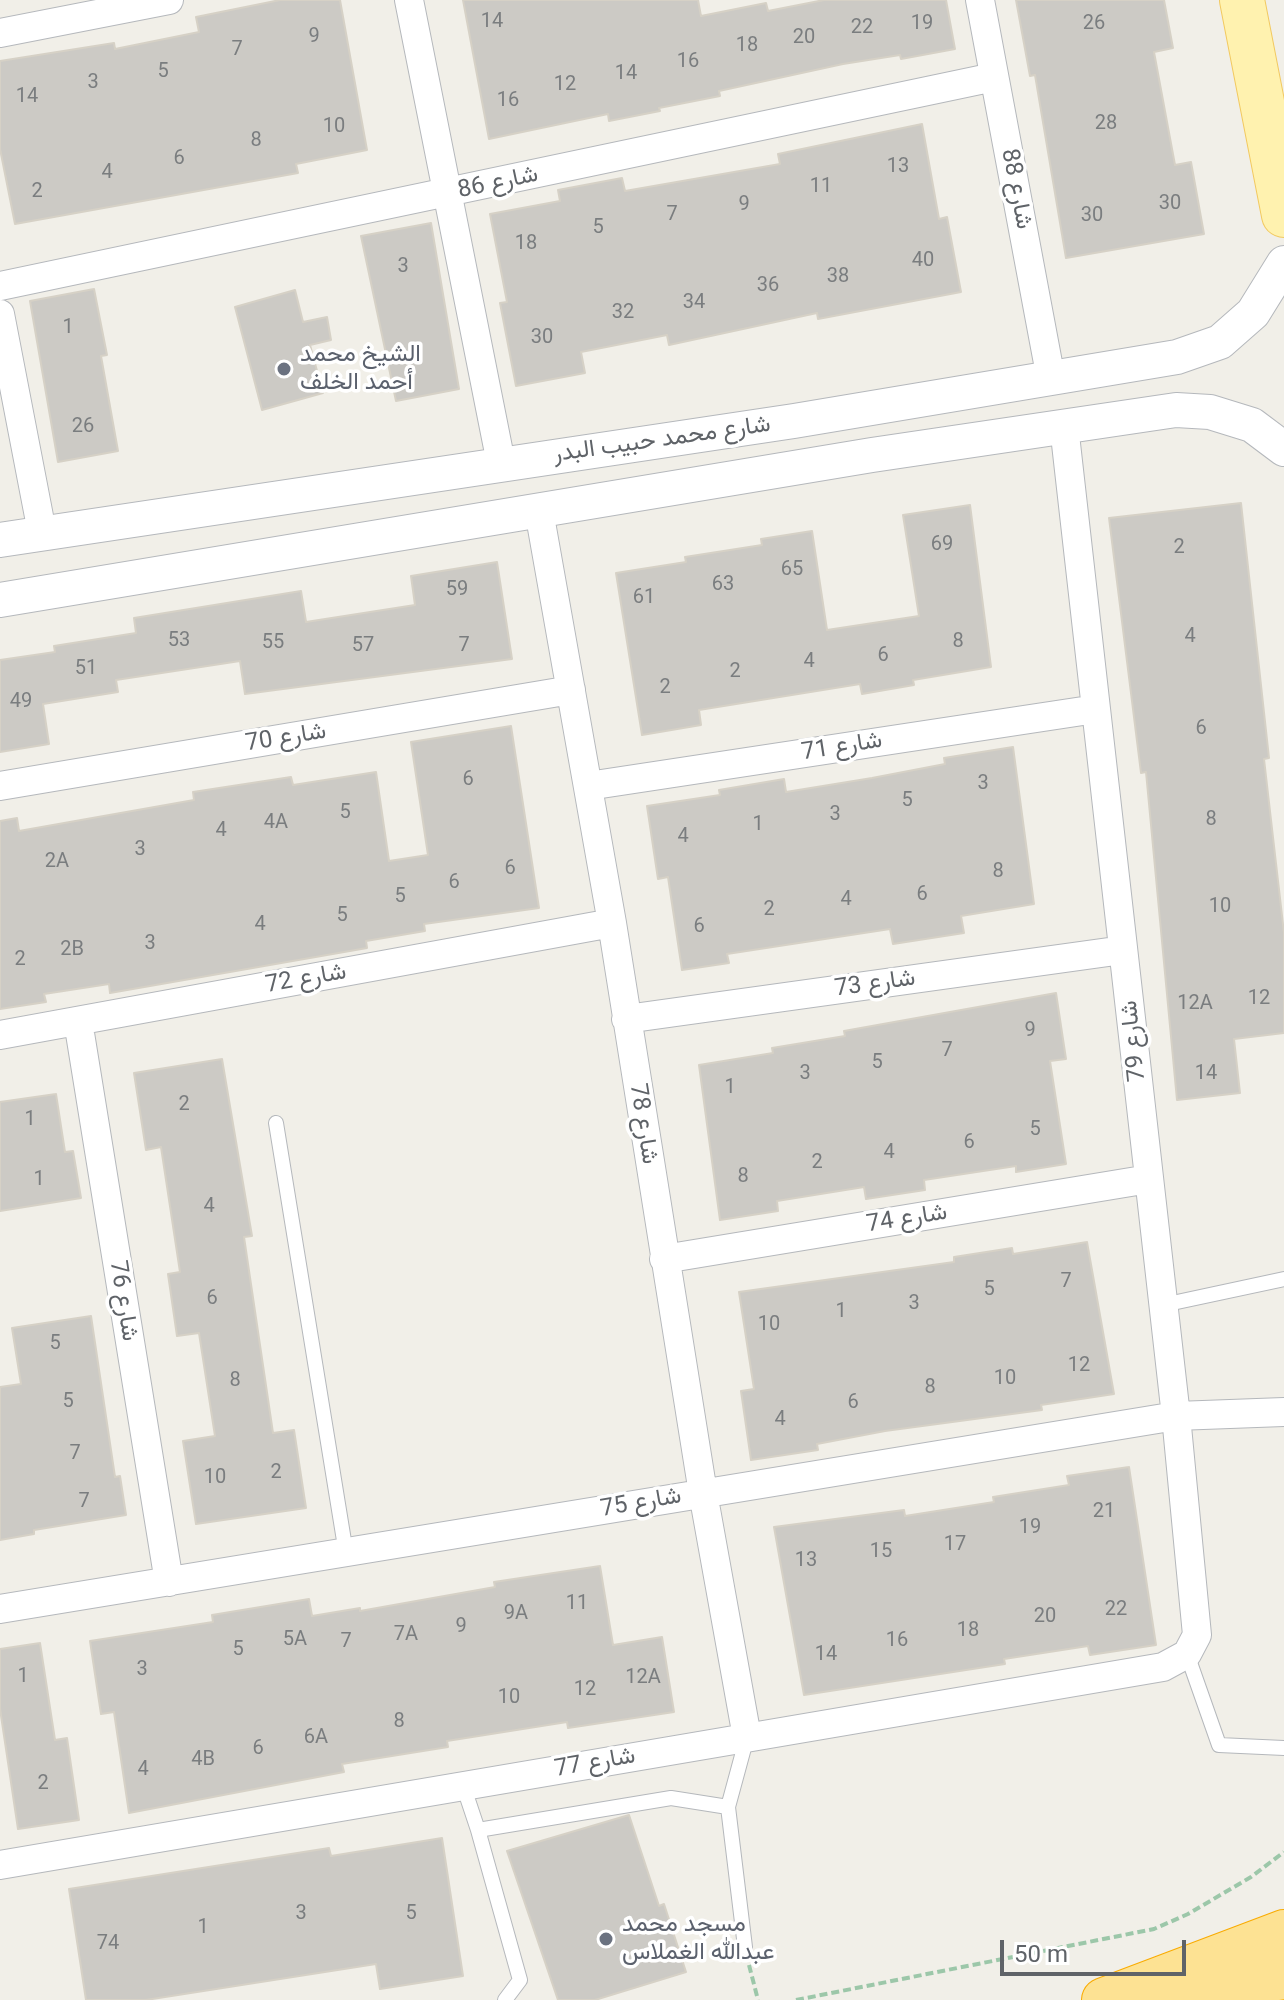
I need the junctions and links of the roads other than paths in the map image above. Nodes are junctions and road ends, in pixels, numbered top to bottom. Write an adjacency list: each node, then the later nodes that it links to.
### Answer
1 (169, 0): 5 (street)
2 (409, 0): 7 (street)
3 (980, 0): 6 (street, شارع 88)
4 (1242, 0): 8 (main road)
5 (0, 33)
6 (994, 77): 7 (street, شارع 86); 13 (street, شارع 88)
7 (449, 194): 10 (street, شارع 86); 20 (street)
8 (1284, 215)
9 (1284, 263): 12 (street, شارع محمد حبيب البدر)
10 (0, 286)
11 (0, 314): 25 (street)
12 (1177, 357): 13 (street, شارع محمد حبيب البدر); 15 (street)
13 (1051, 379): 14 (street, شارع محمد حبيب البدر)
14 (869, 406): 16 (street, شارع محمد حبيب البدر); 19 (street)
15 (1176, 410): 17 (street, شارع محمد حبيب البدر); 18 (street, شارع محمد حبيب البدر)
16 (794, 421): 20 (street, شارع محمد حبيب البدر); 21 (street)
17 (1064, 426): 19 (street, شارع محمد حبيب البدر); 31 (street, شارع 79)
18 (1284, 449)
19 (872, 455): 21 (street, شارع محمد حبيب البدر)
20 (501, 463): 22 (street, شارع محمد حبيب البدر)
21 (798, 468): 24 (street, شارع محمد حبيب البدر)
22 (301, 493): 23 (street, شارع محمد حبيب البدر); 27 (street)
23 (236, 503): 25 (street, شارع محمد حبيب البدر); 28 (street)
24 (539, 511): 27 (street, شارع محمد حبيب البدر); 30 (street, شارع 78)
25 (42, 532): 26 (street, شارع محمد حبيب البدر)
26 (0, 540)
27 (315, 548): 28 (street, شارع محمد حبيب البدر)
28 (234, 561): 29 (street, شارع محمد حبيب البدر)
29 (0, 600)
30 (571, 690): 32 (street, شارع 70); 33 (street, شارع 78)
31 (1096, 709): 33 (street, شارع 71); 35 (street, شارع 79)
32 (0, 786)
33 (588, 786): 34 (street, شارع 78)
34 (612, 923): 36 (street, شارع 78); 37 (street, شارع 72)
35 (1123, 950): 36 (street, شارع 73); 40 (street, شارع 79)
36 (626, 1019): 41 (street, شارع 78)
37 (78, 1021): 38 (street, شارع 72); 48 (street, شارع 76)
38 (0, 1035)
39 (276, 1123): 47 (lane)
40 (1149, 1179): 41 (street, شارع 74); 43 (street, شارع 79)
41 (664, 1259): 46 (street, شارع 78)
42 (1284, 1279): 43 (lane)
43 (1163, 1305): 45 (street, شارع 79)
44 (1284, 1412): 45 (street, شارع 75)
45 (1176, 1416): 46 (street, شارع 75); 50 (street, شارع 79)
46 (703, 1493): 47 (street, شارع 75); 51 (street, شارع 78)
47 (346, 1553): 48 (street, شارع 75)
48 (169, 1582): 49 (street, شارع 75)
49 (0, 1609)
50 (1187, 1654): 51 (street, شارع 77); 52 (lane)
51 (747, 1737): 53 (street, شارع 77); 54 (lane)
52 (1284, 1748)
53 (463, 1785): 55 (lane); 56 (street, شارع 77)
54 (728, 1807): 55 (lane); 58 (lane)
55 (478, 1830): 60 (lane)
56 (0, 1865)
57 (1284, 1932): 61 (highway)
58 (745, 1947)
59 (1284, 1977): 62 (highway)
60 (505, 2000)
61 (1104, 2000)
62 (1133, 2000)

